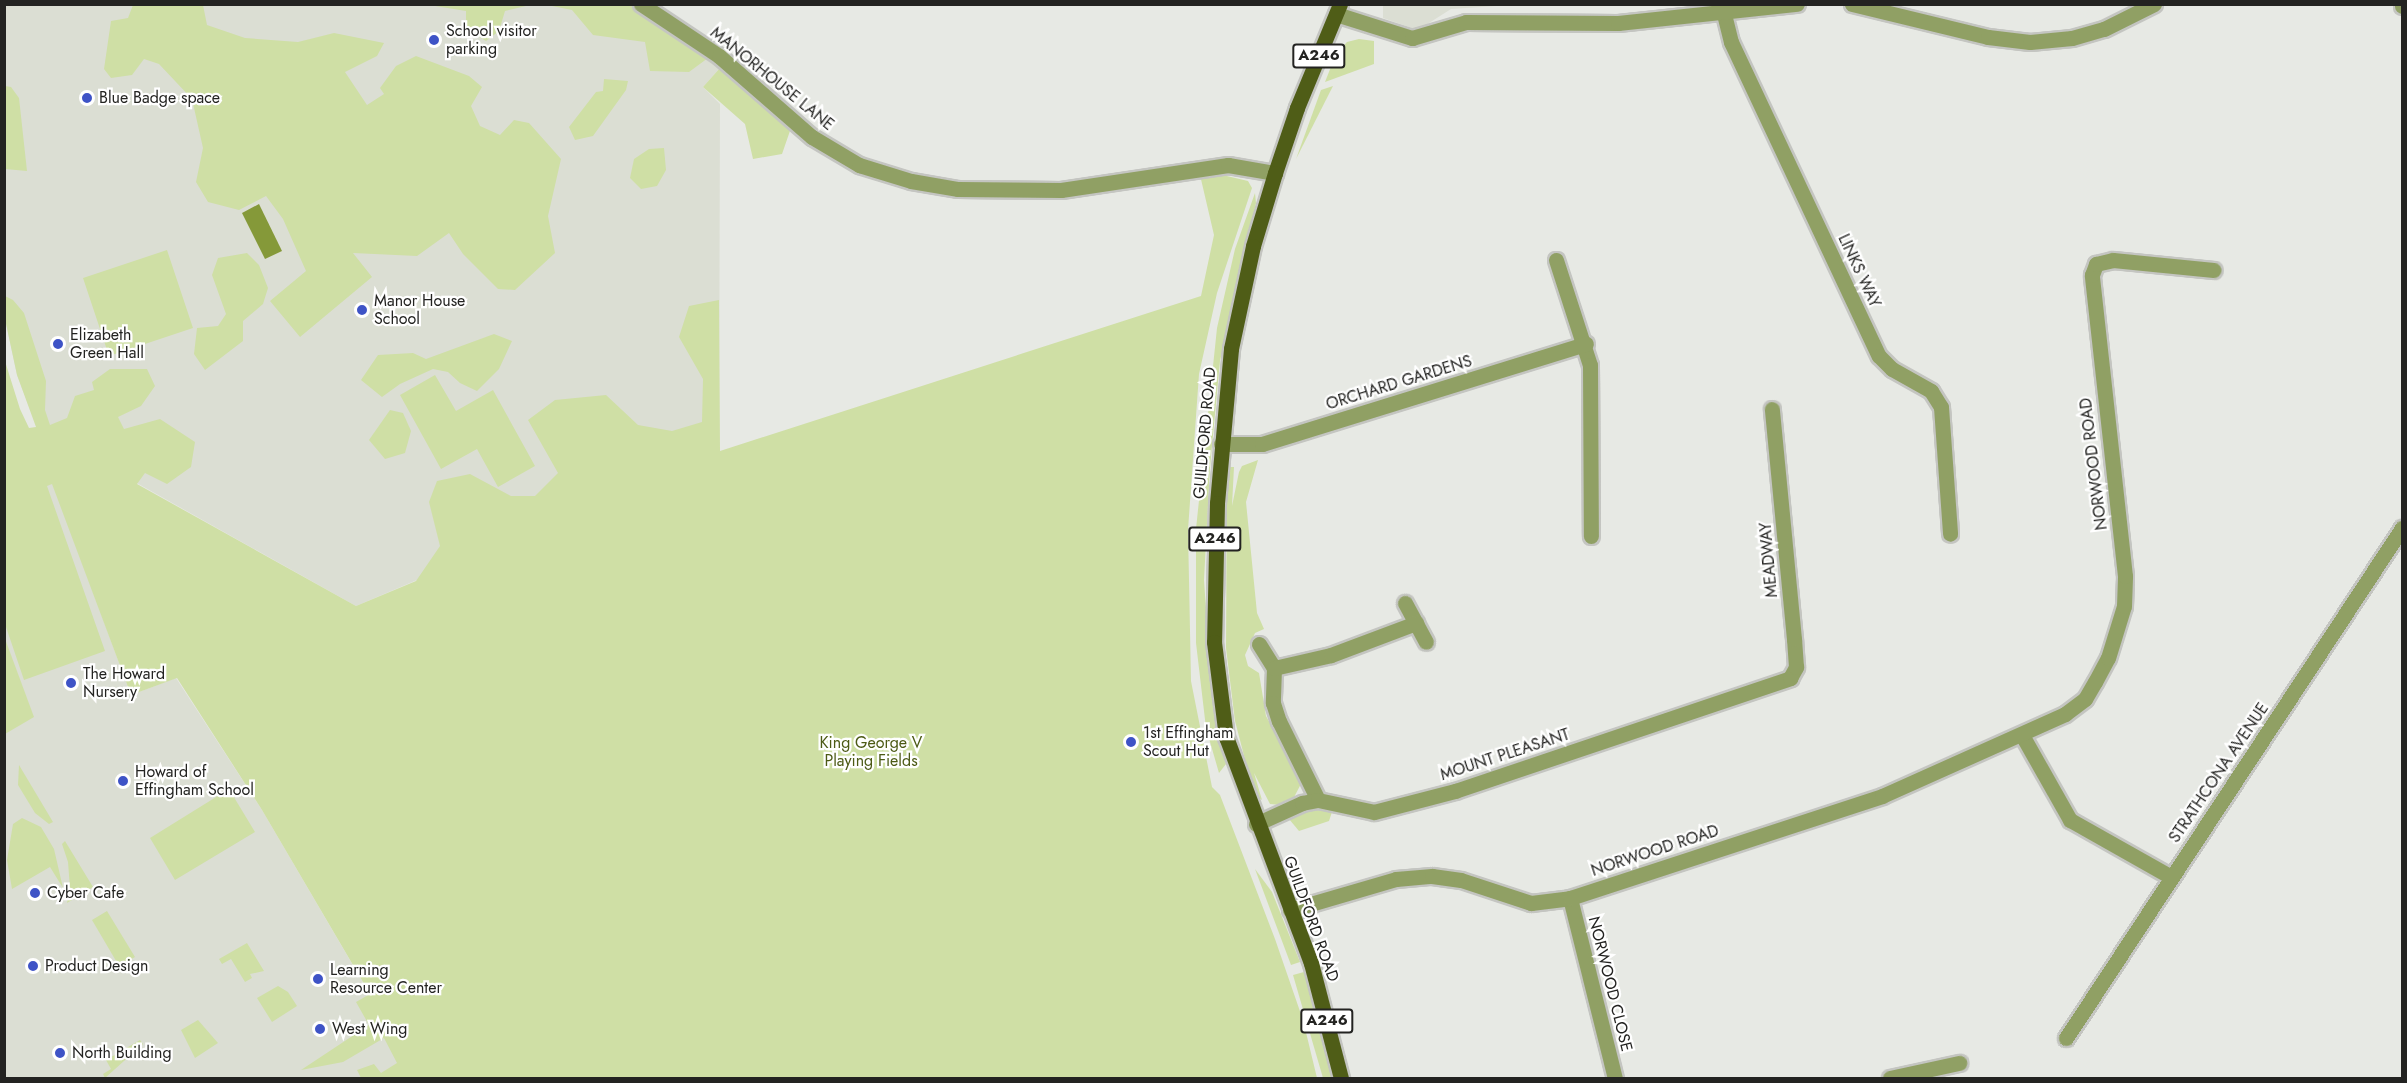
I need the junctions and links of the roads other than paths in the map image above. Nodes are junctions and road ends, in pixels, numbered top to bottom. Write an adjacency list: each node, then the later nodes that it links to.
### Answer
1 (641, 4): 7 (street, MANORHOUSE LANE)
2 (1797, 4): 6 (street)
3 (1852, 4): 4 (street)
4 (2154, 4)
5 (1338, 9): 6 (street); 7 (main road, GUILDFORD ROAD / A246)
6 (1723, 10): 14 (street, LINKS WAY)
7 (1275, 173): 12 (main road, GUILDFORD ROAD / A246)
8 (1556, 260): 10 (street)
9 (2214, 270): 22 (street, NORWOOD ROAD)
10 (1586, 344): 12 (street, ORCHARD GARDENS); 15 (street)
11 (1772, 409): 21 (street, MEADWAY)
12 (1221, 444): 24 (main road, GUILDFORD ROAD / A246)
13 (2403, 528): 25 (street, STRATHCONA AVENUE)
14 (1950, 534)
15 (1591, 536)
16 (1405, 603): 17 (street)
17 (1416, 623): 18 (street); 20 (street)
18 (1426, 642)
19 (1259, 644): 20 (street)
20 (1274, 668): 23 (street)
21 (1764, 688): 23 (street, MOUNT PLEASANT)
22 (2022, 735): 25 (street); 26 (street, NORWOOD ROAD)
23 (1318, 800): 24 (street)
24 (1256, 824): 27 (main road, GUILDFORD ROAD / A246)
25 (2171, 877): 28 (street, STRATHCONA AVENUE)
26 (1570, 898): 27 (street, NORWOOD ROAD); 31 (street, NORWOOD CLOSE)
27 (1290, 910): 30 (main road, GUILDFORD ROAD / A246)
28 (2066, 1038)
29 (1959, 1064): 32 (street)
30 (1341, 1078)
31 (1615, 1078)
32 (1890, 1078)

